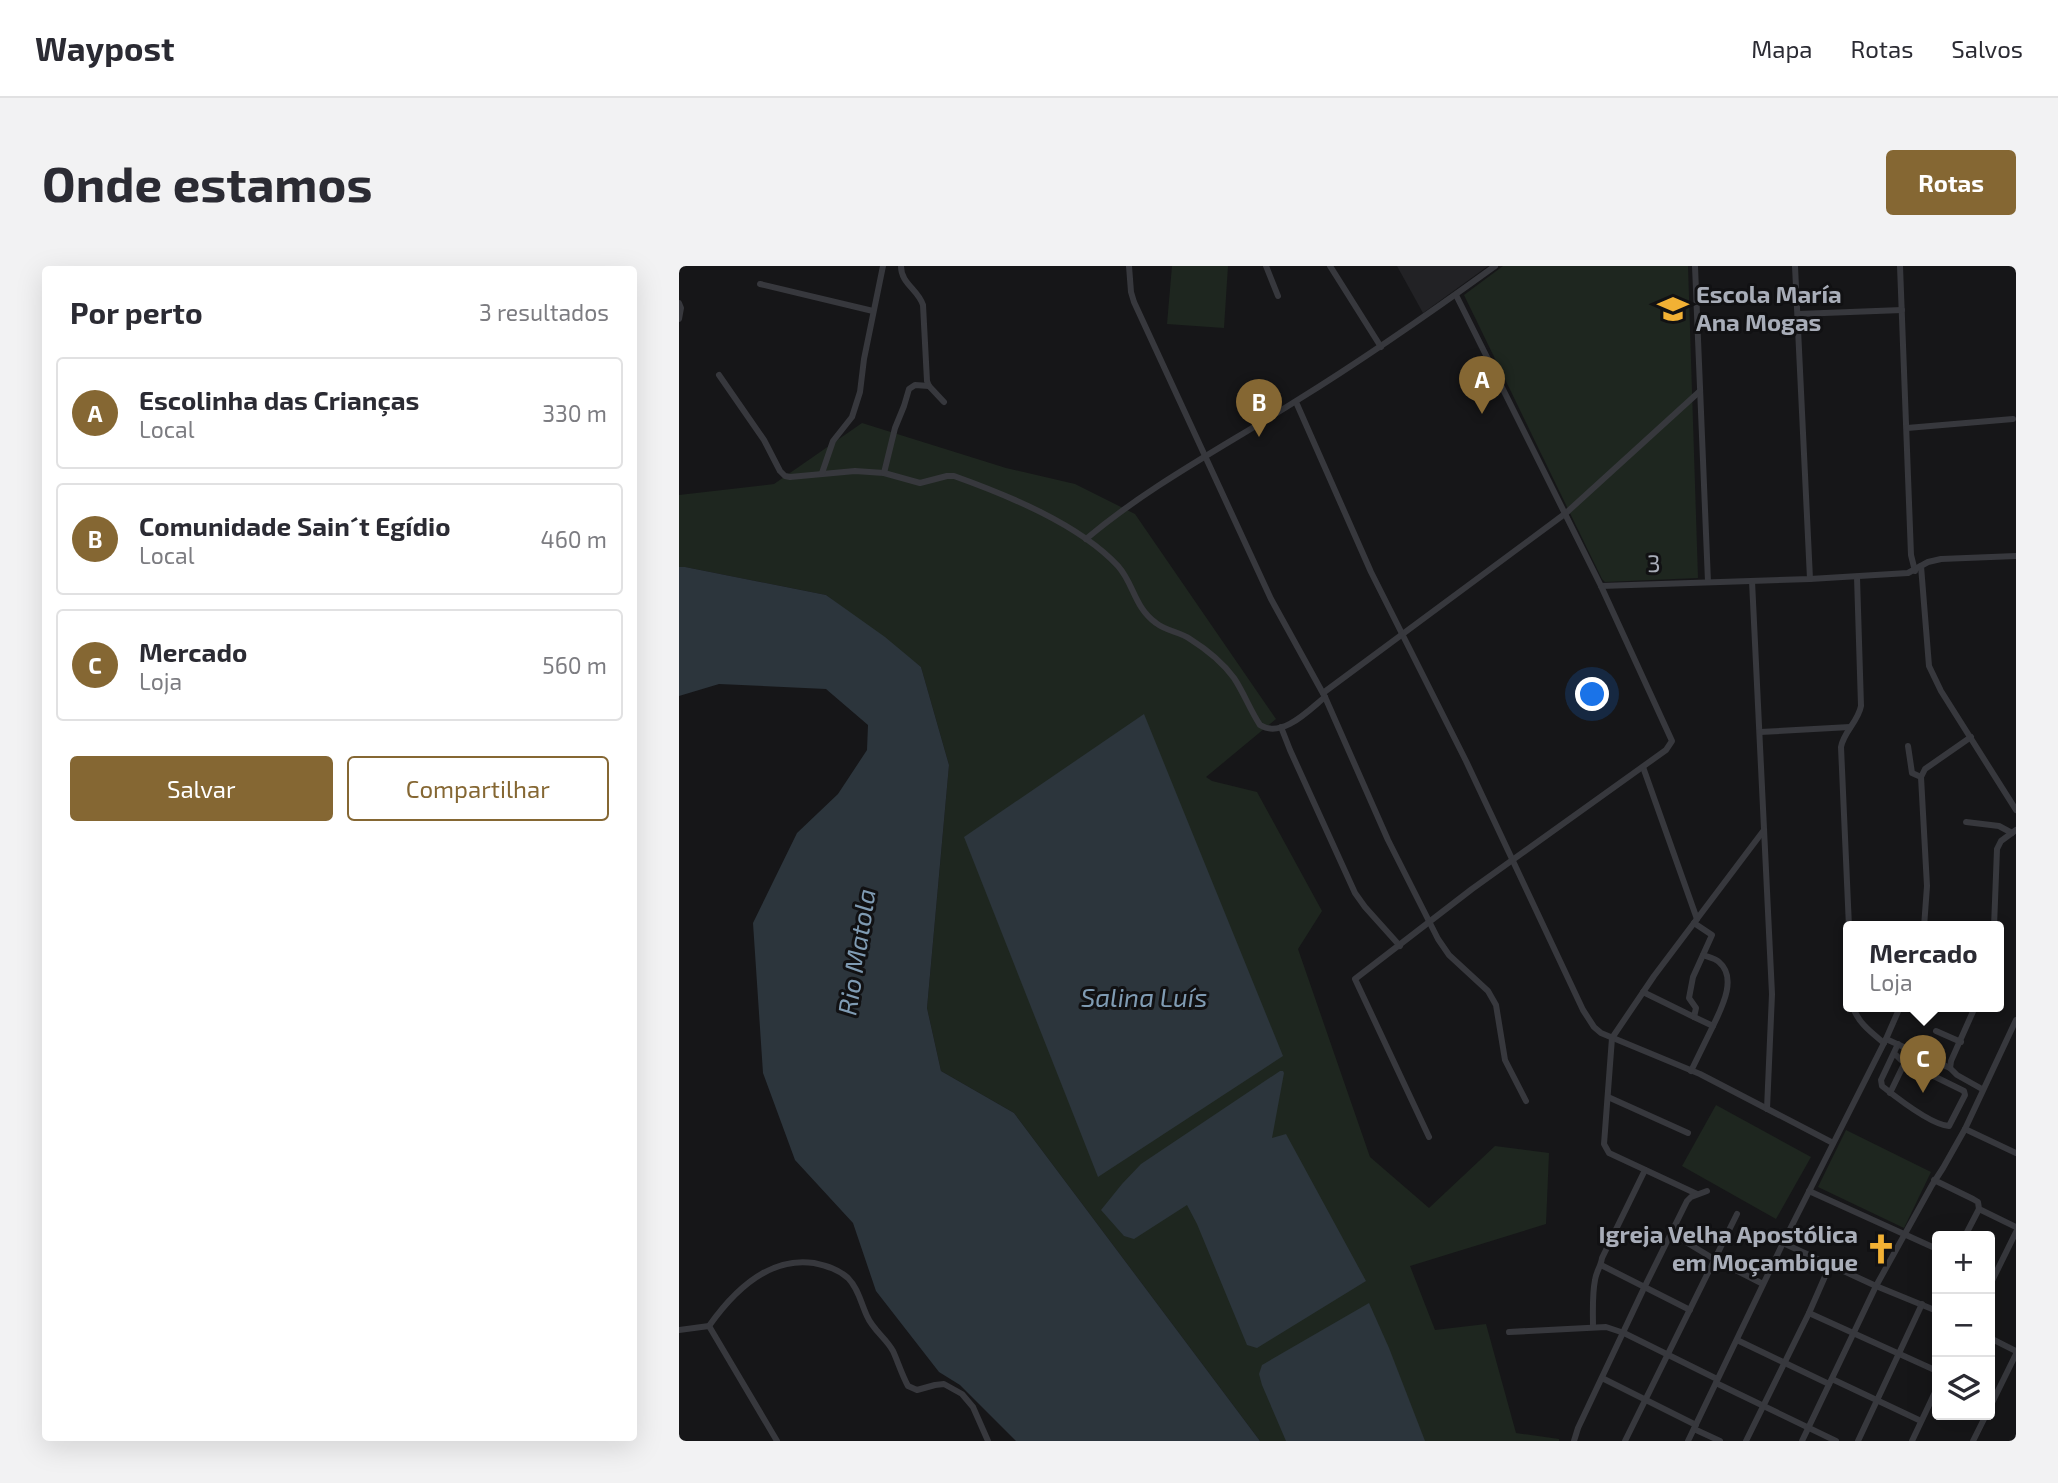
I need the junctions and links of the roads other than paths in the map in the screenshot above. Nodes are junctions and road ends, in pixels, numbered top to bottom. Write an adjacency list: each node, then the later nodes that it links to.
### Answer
1 (883, 266): 15 (street)
2 (901, 266): 20 (street)
3 (1129, 266): 26 (street)
4 (1266, 266): 12 (street)
5 (1330, 266): 18 (street)
6 (1495, 266): 11 (street)
7 (1695, 266): 21 (street)
8 (1795, 266): 16 (street)
9 (1900, 266): 14 (street)
10 (760, 284): 15 (street)
11 (1456, 295): 18 (street); 29 (street)
12 (1278, 296)
13 (679, 303): 17 (street)
14 (1902, 310): 16 (street); 25 (street)
15 (873, 311): 28 (street)
16 (1798, 314): 35 (street)
17 (679, 319)
18 (1381, 347): 23 (street)
19 (719, 375): 28 (street)
20 (929, 386): 22 (street); 27 (street)
21 (1700, 391): 29 (street); 37 (street)
22 (944, 402)
23 (1296, 402): 26 (street); 39 (street)
24 (2013, 419): 25 (street)
25 (1907, 428): 33 (street)
26 (1206, 456): 30 (street); 40 (street)
27 (884, 473): 28 (street); 30 (street)
28 (822, 474)
29 (1566, 513): 38 (street); 39 (street)
30 (1086, 539): 41 (street)
31 (2016, 556): 32 (street)
32 (1921, 566): 33 (street); 44 (street)
33 (1915, 571): 34 (street, 3)
34 (1857, 577): 35 (street, 3); 42 (street)
35 (1810, 579): 36 (street, 3)
36 (1752, 580): 37 (street, 3); 43 (street)
37 (1708, 582): 38 (street, 3)
38 (1601, 586): 46 (street)
39 (1403, 634): 40 (street); 52 (street)
40 (1324, 695): 41 (street); 57 (street)
41 (1281, 727): 58 (street)
42 (1850, 727): 43 (street); 54 (street)
43 (1760, 732): 50 (street)
44 (1971, 737): 47 (street); 48 (street)
45 (1908, 746): 47 (street)
46 (1643, 766): 52 (street); 53 (street)
47 (1921, 777): 55 (street)
48 (2016, 810)
49 (1966, 822): 51 (street)
50 (1764, 830): 53 (street); 80 (street)
51 (2014, 831): 56 (street)
52 (1513, 860): 57 (street); 68 (street)
53 (1696, 921): 59 (street); 60 (street)
54 (1849, 921)
55 (1924, 921)
56 (1994, 921)
57 (1430, 922): 58 (street); 79 (street)
58 (1400, 946): 83 (street)
59 (1703, 955): 64 (street); 66 (street)
60 (1643, 992): 64 (street); 68 (street)
61 (1855, 1012): 69 (street)
62 (1898, 1012): 69 (street)
63 (1973, 1012): 70 (street)
64 (1694, 1017): 66 (street)
65 (2016, 1020): 76 (street)
66 (1713, 1026): 75 (street)
67 (1936, 1031): 70 (street)
68 (1612, 1038): 75 (street); 78 (street)
69 (1885, 1041): 71 (street); 84 (street)
70 (1961, 1042): 74 (street)
71 (1898, 1044): 72 (street); 74 (street)
72 (1894, 1053): 73 (street); 77 (street)
73 (1905, 1062): 77 (street); 77 (street)
74 (1950, 1068): 76 (street)
75 (1691, 1070): 80 (street)
76 (1982, 1089): 81 (street)
77 (1890, 1093)
78 (1608, 1097): 82 (street); 86 (street)
79 (1526, 1101)
80 (1767, 1109): 84 (street)
81 (1965, 1129): 85 (street); 87 (street)
82 (1688, 1132)
83 (1429, 1137)
84 (1833, 1143): 89 (street)
85 (2016, 1153)
86 (1646, 1170): 90 (street); 100 (street)
87 (1934, 1180): 91 (street); 96 (street)
88 (1707, 1191): 90 (street)
89 (1809, 1191): 96 (street); 97 (street)
90 (1696, 1194): 95 (street)
91 (1979, 1209): 93 (street); 94 (street)
92 (1737, 1214): 99 (street)
93 (2016, 1229): 102 (street)
94 (1968, 1231)
95 (1671, 1233): 99 (street); 105 (street)
96 (1904, 1235): 98 (street); 104 (street)
97 (1783, 1243): 101 (street); 103 (street)
98 (1932, 1247)
99 (1714, 1259): 103 (street); 108 (street)
100 (1601, 1265): 105 (street); 111 (street)
101 (1830, 1265): 104 (street); 109 (street)
102 (1995, 1271)
103 (1763, 1284): 116 (street)
104 (1876, 1286): 106 (street); 115 (street)
105 (1644, 1288): 108 (street); 114 (street)
106 (1923, 1304): 107 (street); 120 (street)
107 (1932, 1308)
108 (1690, 1310): 119 (street)
109 (1809, 1313): 115 (street); 121 (street)
110 (709, 1326): 112 (street); 135 (street); 136 (street)
111 (1593, 1327): 113 (street); 114 (street)
112 (679, 1330)
113 (1509, 1332)
114 (1624, 1333): 119 (street); 123 (street)
115 (1853, 1335): 120 (street); 125 (street)
116 (1737, 1340): 121 (street); 124 (street)
117 (1995, 1341): 118 (street)
118 (2016, 1352): 126 (street)
119 (1667, 1354): 124 (street); 128 (street)
120 (1900, 1354): 122 (street); 129 (street)
121 (1784, 1362): 125 (street); 130 (street)
122 (1932, 1369)
123 (1602, 1378): 128 (street); 137 (street)
124 (1717, 1381): 130 (street); 133 (street)
125 (1831, 1381): 129 (street); 134 (street)
126 (1995, 1394)
127 (1932, 1398): 132 (street)
128 (1645, 1399): 133 (street); 138 (street)
129 (1877, 1400): 132 (street); 144 (street)
130 (1762, 1406): 134 (street); 141 (street)
131 (1984, 1420): 146 (street)
132 (1921, 1421): 145 (street)
133 (1695, 1427): 139 (street); 140 (street)
134 (1808, 1429): 142 (street); 143 (street)
135 (777, 1441)
136 (988, 1441)
137 (1574, 1441)
138 (1625, 1441)
139 (1688, 1441)
140 (1720, 1441)
141 (1746, 1441)
142 (1802, 1441)
143 (1836, 1441)
144 (1858, 1441)
145 (1912, 1441)
146 (1973, 1441)

